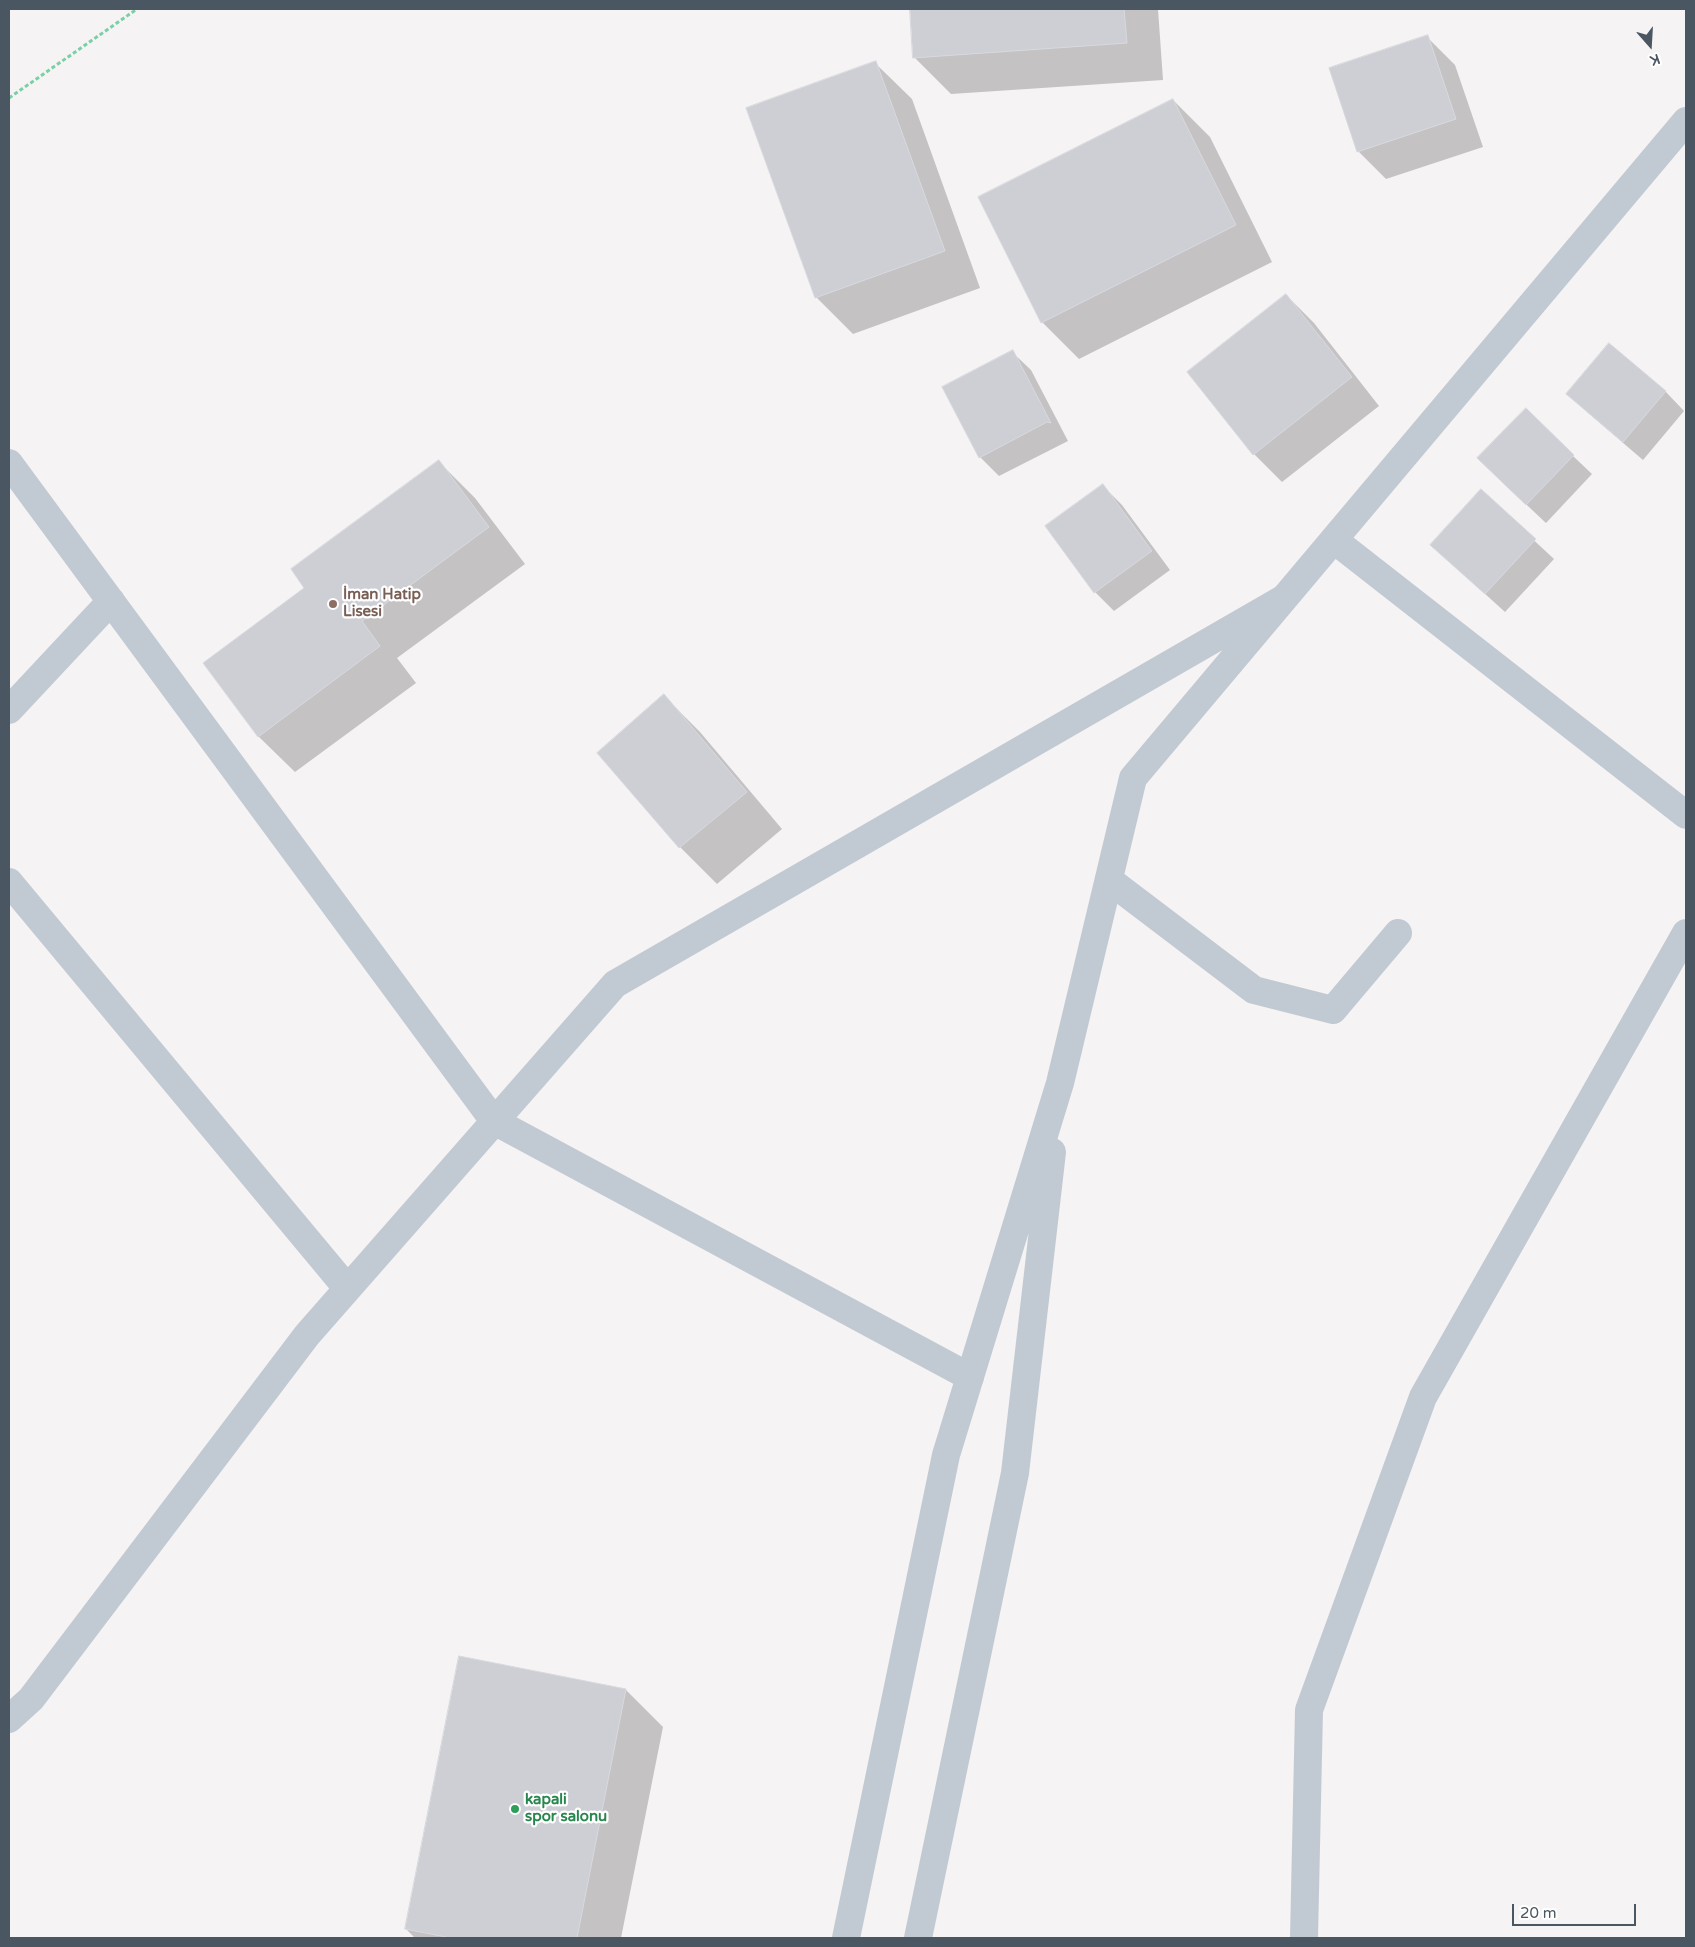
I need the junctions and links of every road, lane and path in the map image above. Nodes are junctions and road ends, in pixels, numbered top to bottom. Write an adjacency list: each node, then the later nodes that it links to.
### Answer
1 (137, 9): 2 (path)
2 (9, 98)
3 (1686, 121): 5 (street)
4 (9, 463): 7 (street)
5 (1334, 540): 6 (street); 9 (street)
6 (1284, 598): 10 (street); 15 (street)
7 (111, 601): 8 (street); 15 (street)
8 (9, 710)
9 (1686, 815)
10 (1109, 880): 12 (street); 14 (street)
11 (9, 882): 16 (street)
12 (1398, 933)
13 (1686, 933): 21 (street)
14 (1060, 1083): 17 (street); 20 (street)
15 (494, 1120): 16 (street); 17 (street)
16 (348, 1288): 18 (street)
17 (970, 1377): 19 (street)
18 (9, 1719)
19 (846, 1938)
20 (918, 1938)
21 (1304, 1938)

